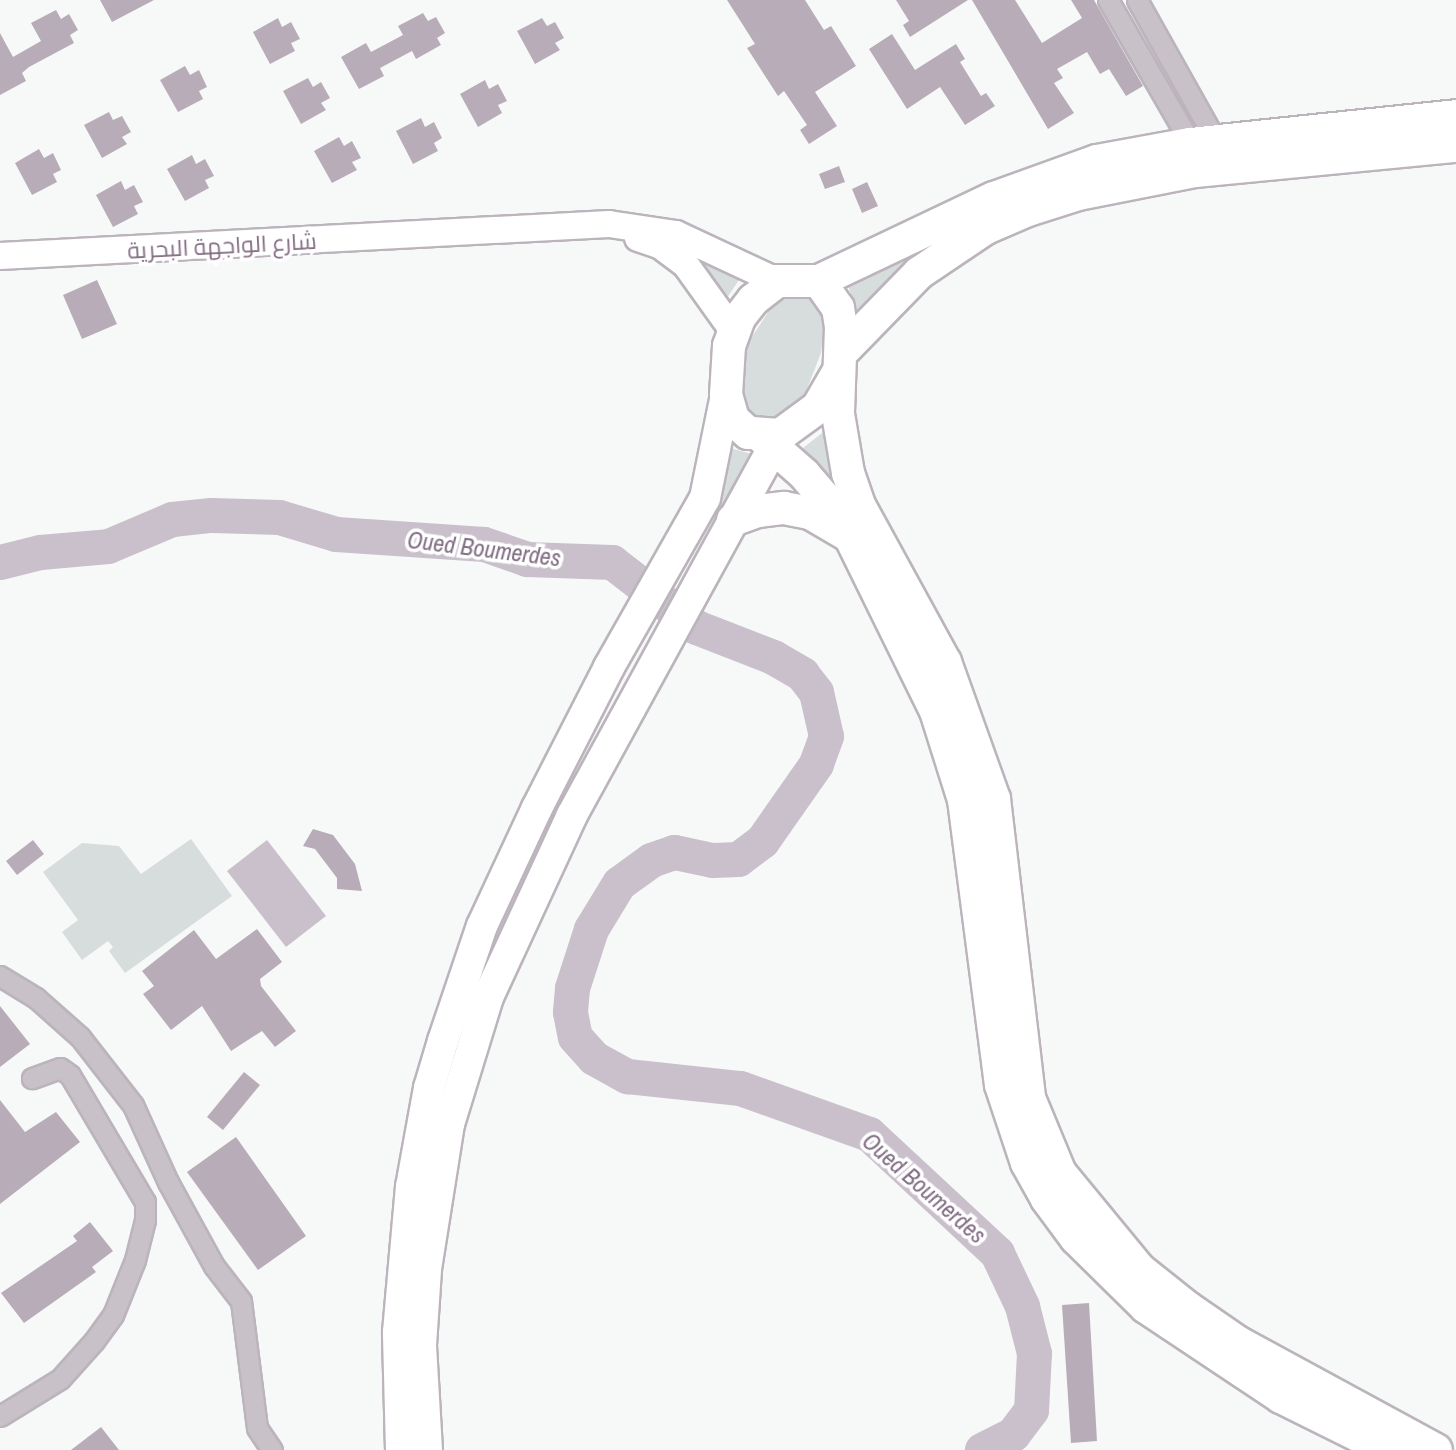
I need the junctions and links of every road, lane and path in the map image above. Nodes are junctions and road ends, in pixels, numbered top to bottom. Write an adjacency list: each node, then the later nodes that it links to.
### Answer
1 (1108, 0): 4 (street)
2 (1137, 0): 4 (street)
3 (1456, 116): 4 (highway)
4 (1204, 143): 9 (highway)
5 (1456, 146): 11 (highway)
6 (445, 234): 7 (main road, شارع الواجهة البحرية); 8 (main road, شارع الواجهة البحرية); 10 (main road, شارع الواجهة البحرية)
7 (0, 256)
8 (778, 281): 9 (highway); 10 (highway)
9 (819, 281): 11 (highway)
10 (734, 332): 12 (highway)
11 (839, 363): 13 (highway); 23 (highway)
12 (726, 396): 13 (highway); 20 (main road)
13 (772, 440): 14 (main road); 15 (highway)
14 (733, 520): 15 (highway); 21 (main road)
15 (854, 541): 22 (highway)
16 (0, 976): 19 (street)
17 (32, 1078): 18 (street)
18 (0, 1416)
19 (272, 1450)
20 (401, 1450)
21 (427, 1450)
22 (1388, 1450)
23 (1436, 1450)

